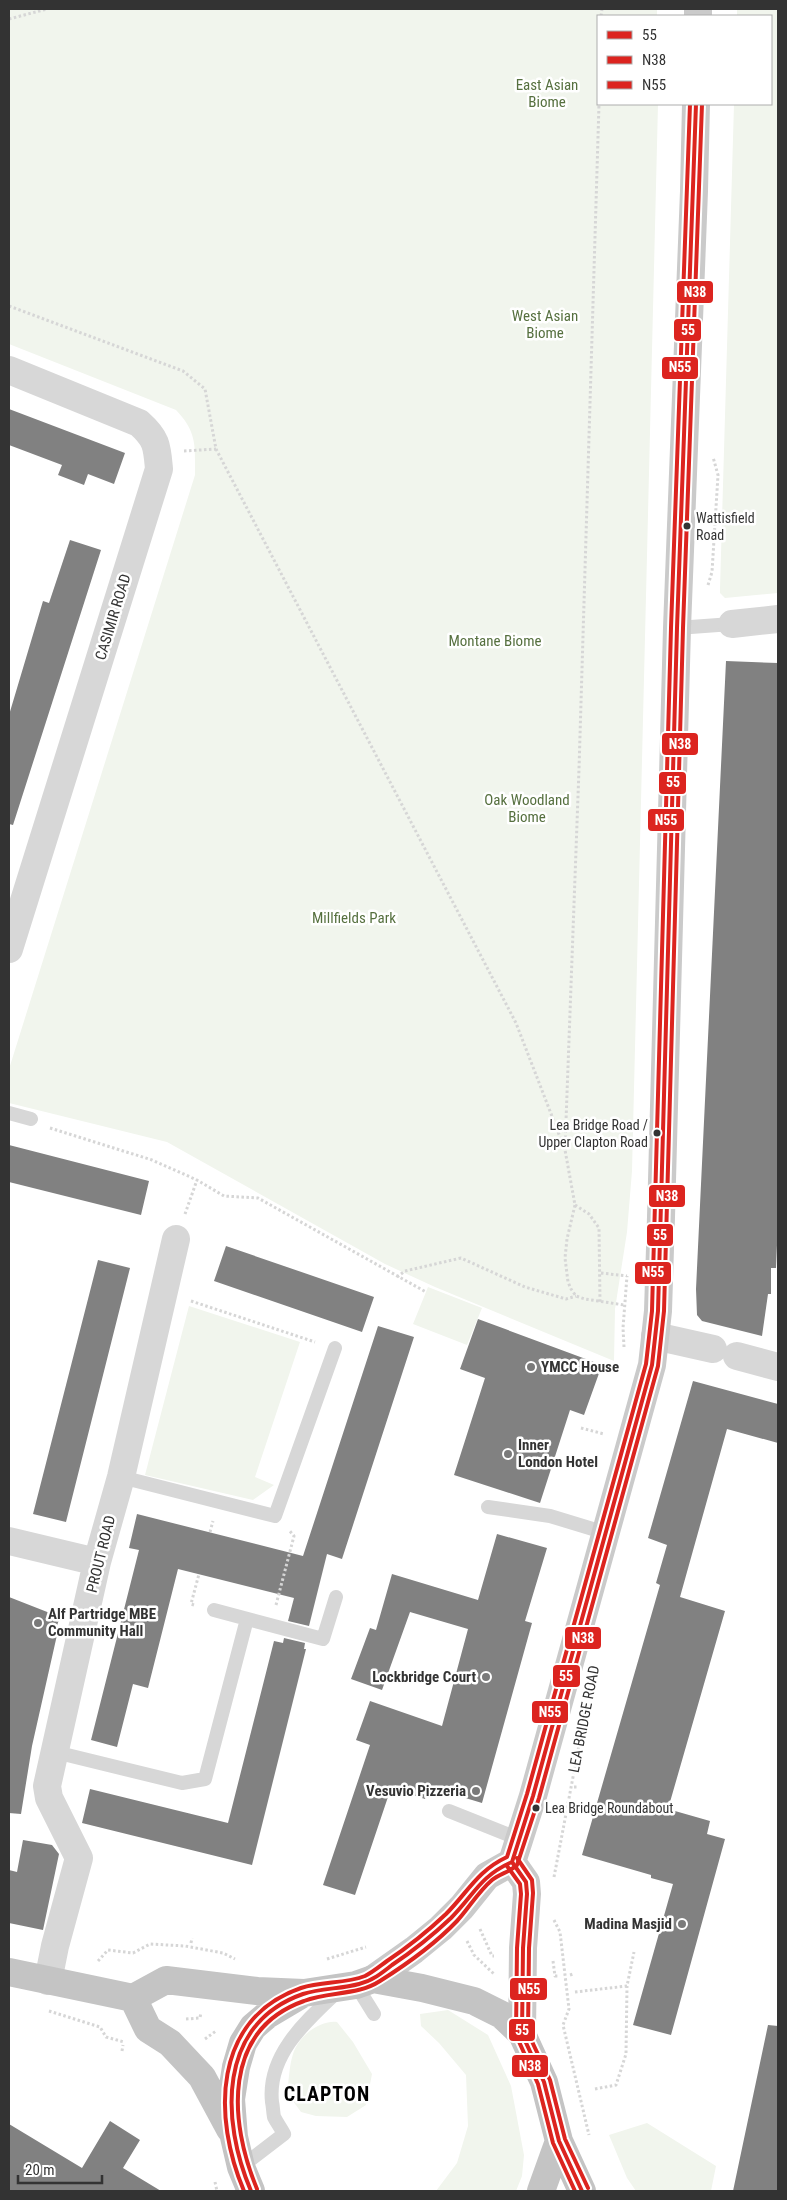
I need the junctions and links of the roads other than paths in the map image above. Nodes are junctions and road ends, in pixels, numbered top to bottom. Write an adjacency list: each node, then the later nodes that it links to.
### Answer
1 (696, 105): 5 (main road, LEA BRIDGE ROAD)
2 (9, 370): 6 (street, CASIMIR ROAD)
3 (778, 619): 4 (street)
4 (732, 624): 5 (lane)
5 (677, 628): 10 (main road, LEA BRIDGE ROAD)
6 (9, 949)
7 (9, 1113): 8 (lane)
8 (31, 1119)
9 (176, 1239): 13 (street, PROUT ROAD)
10 (656, 1336): 12 (street); 15 (main road, LEA BRIDGE ROAD)
11 (335, 1348): 13 (lane)
12 (778, 1368)
13 (121, 1478): 17 (street, PROUT ROAD)
14 (488, 1506): 15 (lane)
15 (606, 1533): 23 (main road, LEA BRIDGE ROAD)
16 (9, 1541): 17 (street)
17 (98, 1562): 21 (street, PROUT ROAD)
18 (336, 1597): 20 (lane)
19 (214, 1610): 20 (lane)
20 (247, 1619): 21 (lane)
21 (55, 1752): 25 (street, PROUT ROAD)
22 (449, 1811): 23 (lane)
23 (515, 1850): 26 (main road); 30 (main road)
24 (9, 1972): 25 (highway)
25 (48, 1981): 28 (highway)
26 (357, 1984): 27 (highway); 29 (lane); 30 (highway); 33 (lane)
27 (304, 1993): 28 (highway); 31 (highway)
28 (133, 1998): 31 (highway)
29 (374, 2014)
30 (522, 2034): 32 (highway)
31 (234, 2137): 33 (highway)
32 (559, 2141): 35 (highway); 36 (highway)
33 (241, 2167): 34 (highway)
34 (251, 2191)
35 (541, 2191)
36 (582, 2191)

